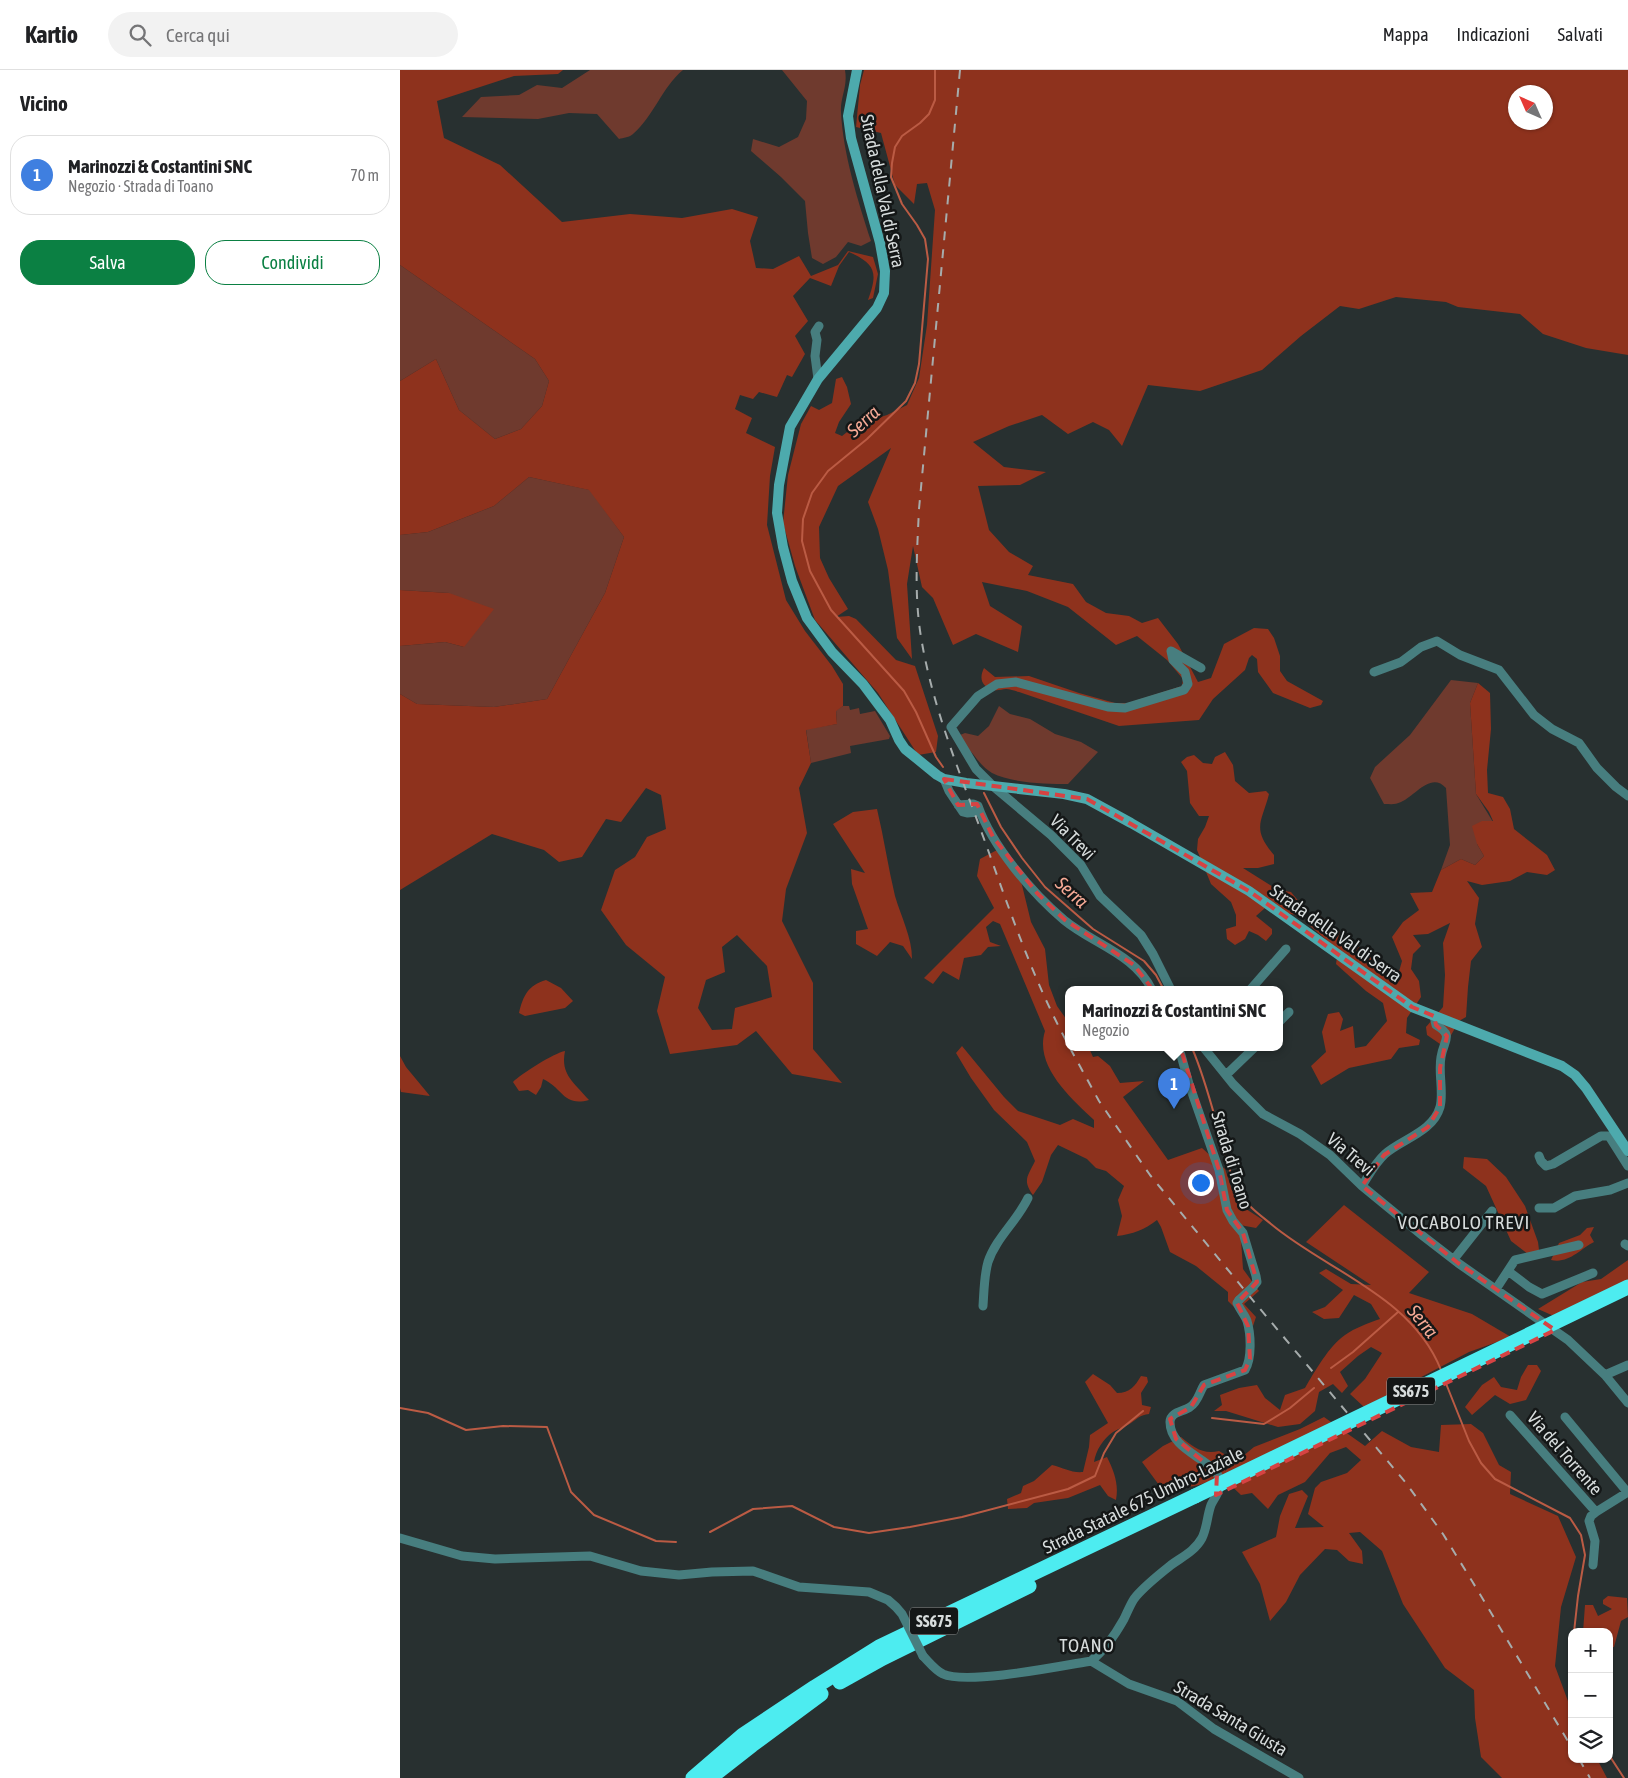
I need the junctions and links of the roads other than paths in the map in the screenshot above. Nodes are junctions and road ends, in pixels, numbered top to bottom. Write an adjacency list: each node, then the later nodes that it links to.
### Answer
1 (858, 70): 3 (street, Strada della Val di Serra)
2 (820, 326): 3 (street)
3 (818, 379): 6 (street, Strada della Val di Serra)
4 (1202, 668): 7 (street)
5 (1374, 672): 8 (street)
6 (944, 778): 7 (street, Strada della Val di Serra); 10 (street)
7 (994, 787): 11 (street, Via Trevi); 14 (street, Strada della Val di Serra)
8 (1628, 796)
9 (1286, 949): 12 (street)
10 (1149, 986)
11 (1169, 986)
12 (1254, 986)
13 (1289, 1012): 15 (street)
14 (1434, 1016): 20 (street, Strada della Val di Serra); 24 (street)
15 (1283, 1018)
16 (1181, 1051): 46 (street, Strada di Toano, bridge)
17 (1206, 1051): 19 (street, Via Trevi)
18 (1251, 1051): 19 (street)
19 (1226, 1075): 24 (street, Via Trevi)
20 (1628, 1151)
21 (1539, 1156): 22 (street)
22 (1628, 1166)
23 (1628, 1183): 26 (street)
24 (1362, 1186): 29 (street, Via Trevi)
25 (1028, 1198): 35 (street)
26 (1539, 1208)
27 (1492, 1211): 29 (street)
28 (1579, 1245): 30 (street)
29 (1454, 1260): 33 (street, Via Trevi)
30 (1508, 1271): 31 (street); 33 (street)
31 (1593, 1273)
32 (1628, 1287): 42 (highway, Strada Statale 675 Umbro-Laziale / SS675, bridge)
33 (1496, 1289): 37 (street, Via Trevi)
34 (1628, 1296): 42 (highway, Strada Statale 675 Umbro-Laziale / SS675)
35 (983, 1306)
36 (1628, 1365): 37 (street)
37 (1604, 1375): 38 (street, Via Trevi)
38 (1628, 1403)
39 (1510, 1415): 43 (street, Via del Torrente)
40 (1565, 1417): 41 (street, Via del Torrente)
41 (1628, 1492): 43 (street, Via del Torrente)
42 (1196, 1501): 47 (highway, Strada Statale 675 Umbro-Laziale / SS675); 48 (highway, Strada Statale 675 Umbro-Laziale / SS675)
43 (1596, 1512): 45 (street, Via del Torrente)
44 (400, 1538): 46 (street, bridge)
45 (1593, 1566)
46 (1091, 1661): 49 (street, Strada Santa Giusta)
47 (693, 1778)
48 (710, 1778)
49 (1299, 1778)

